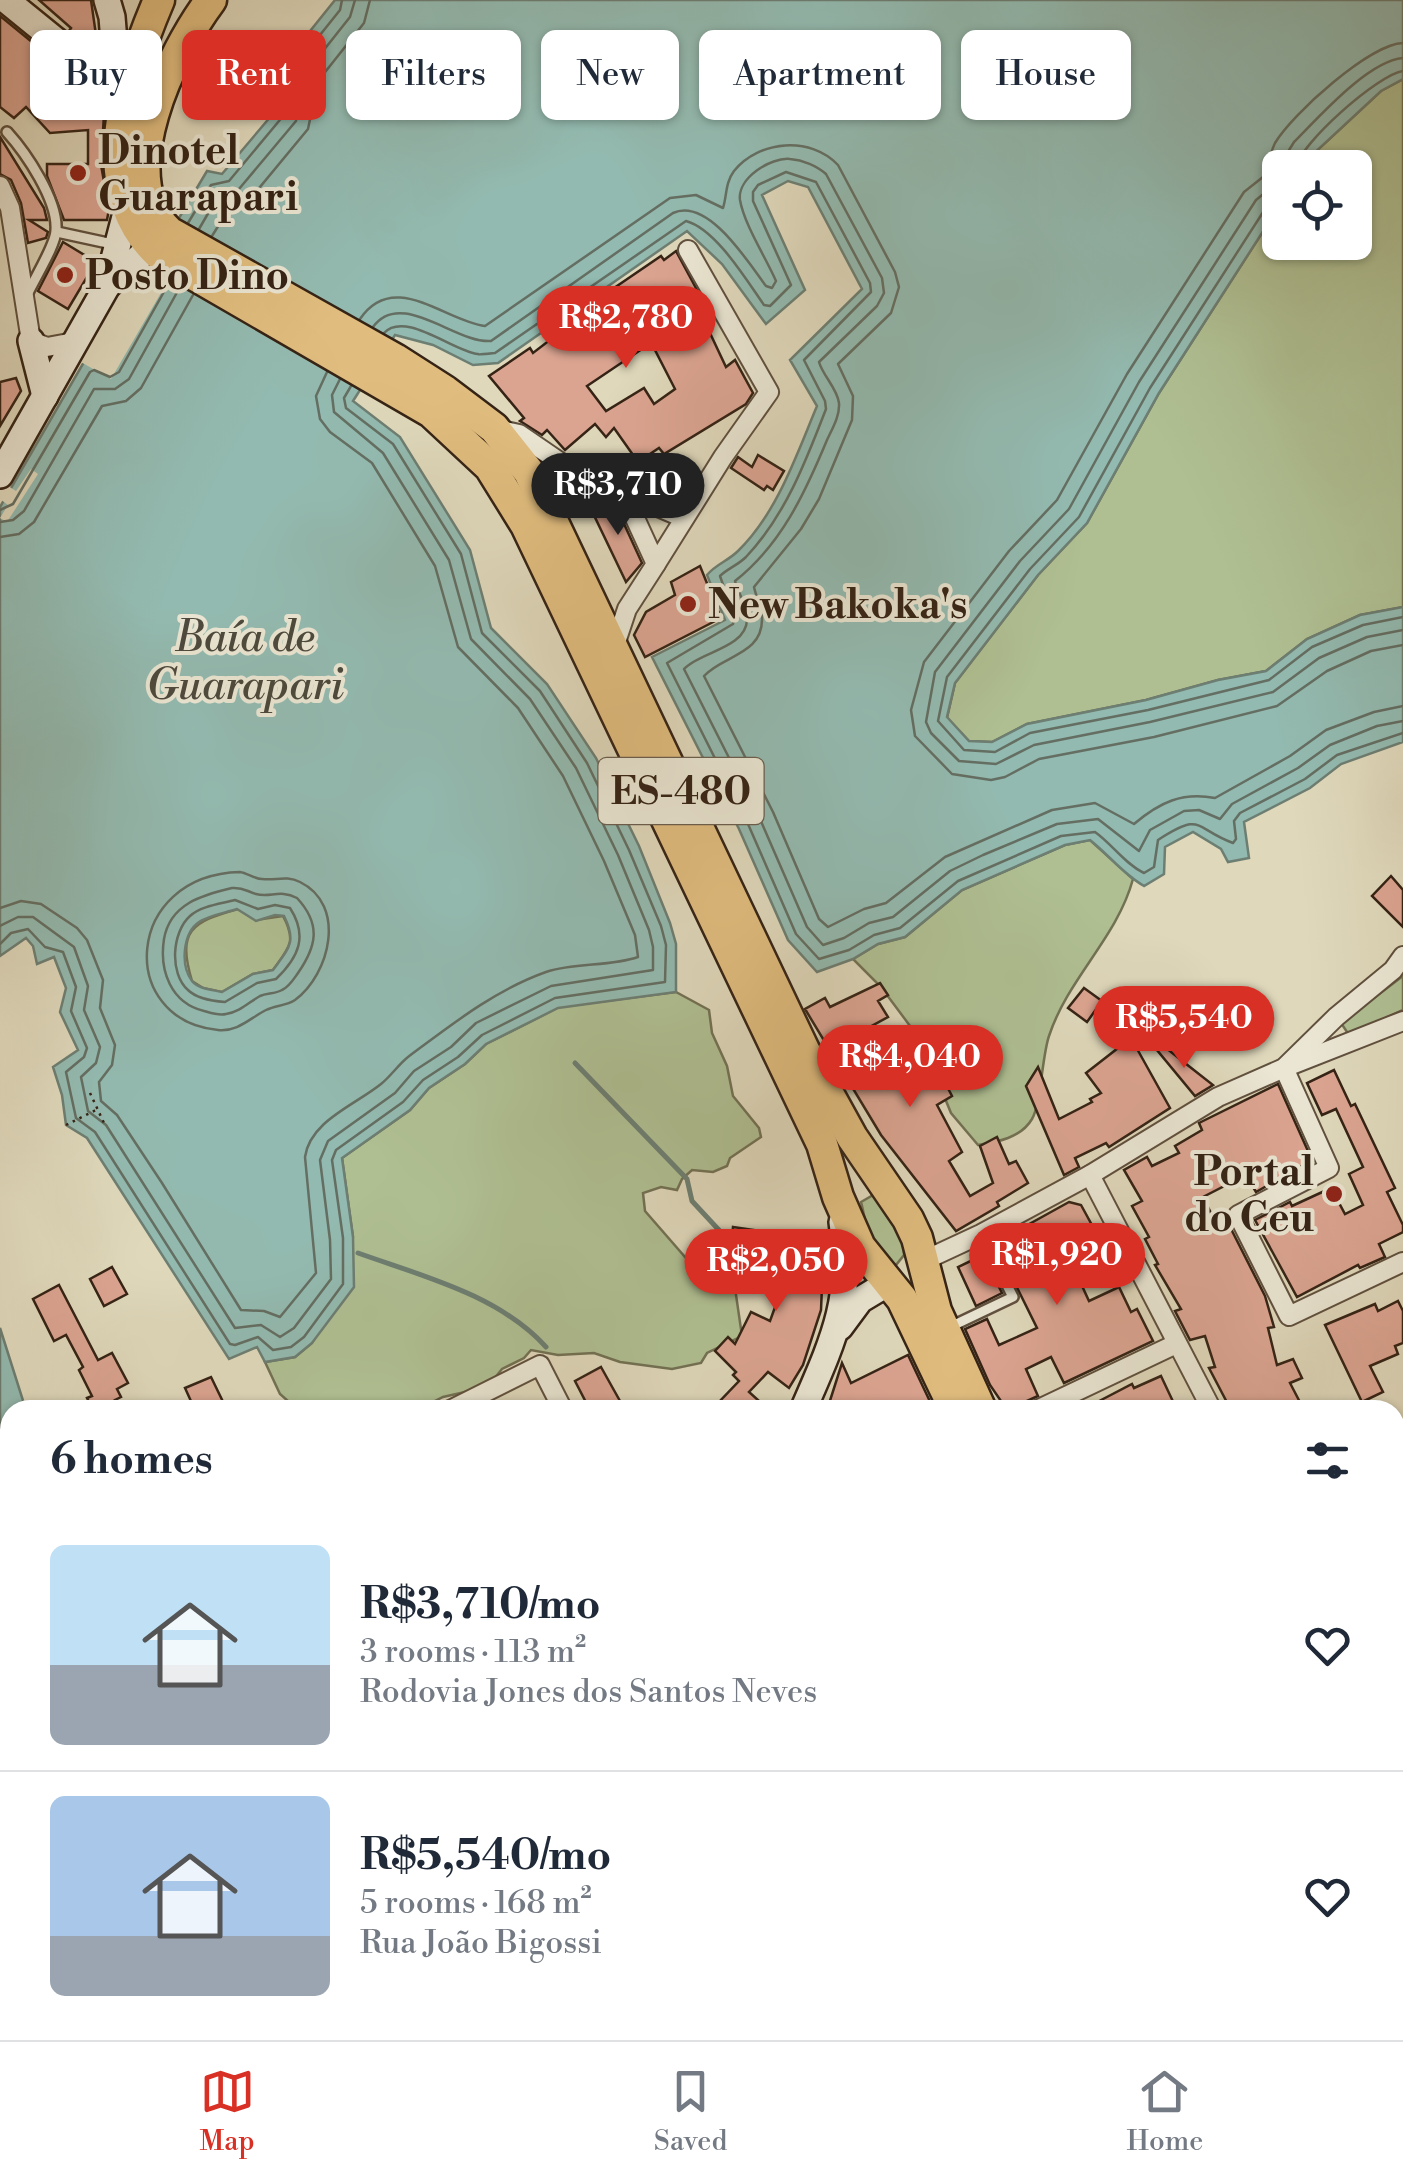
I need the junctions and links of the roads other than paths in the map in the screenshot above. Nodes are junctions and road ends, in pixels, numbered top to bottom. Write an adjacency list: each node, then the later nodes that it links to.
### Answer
1 (6, 0): 6 (street)
2 (160, 0): 5 (main road)
3 (211, 0): 12 (main road)
4 (110, 8): 5 (street)
5 (146, 29)
6 (43, 30)
7 (122, 120): 10 (main road)
8 (6, 132): 11 (lane)
9 (0, 186): 16 (street)
10 (126, 209): 12 (main road); 13 (street)
11 (57, 232): 13 (lane); 16 (lane)
12 (160, 244): 15 (street); 19 (main road, ES-480)
13 (120, 245): 15 (street)
14 (688, 250): 24 (street)
15 (107, 286): 18 (street)
16 (24, 302): 17 (street)
17 (31, 341): 18 (street); 20 (street)
18 (74, 342): 20 (street)
19 (388, 369): 21 (main road, ES-480); 31 (main road, ES-480)
20 (46, 396): 22 (street)
21 (494, 428): 23 (street); 26 (main road, ES-480)
22 (0, 475)
23 (623, 492): 24 (street); 25 (street)
24 (684, 518): 25 (street)
25 (656, 564): 26 (street)
26 (614, 648): 33 (main road, ES-480)
27 (1403, 956): 29 (street)
28 (1403, 1020): 29 (street)
29 (1284, 1068): 30 (street); 34 (street)
30 (1090, 1175): 32 (street); 38 (street)
31 (838, 1197): 35 (main road, ES-480); 37 (street)
32 (981, 1234): 33 (street); 36 (lane)
33 (923, 1261): 35 (main road); 36 (main road, ES-480)
34 (1403, 1262)
35 (890, 1282): 37 (street); 42 (main road, ES-480)
36 (943, 1330): 43 (main road, ES-480)
37 (837, 1331): 41 (street)
38 (1176, 1344): 44 (street); 45 (street)
39 (470, 1400): 40 (street)
40 (557, 1400)
41 (807, 1400)
42 (950, 1400)
43 (976, 1400)
44 (1058, 1400)
45 (1207, 1400)

